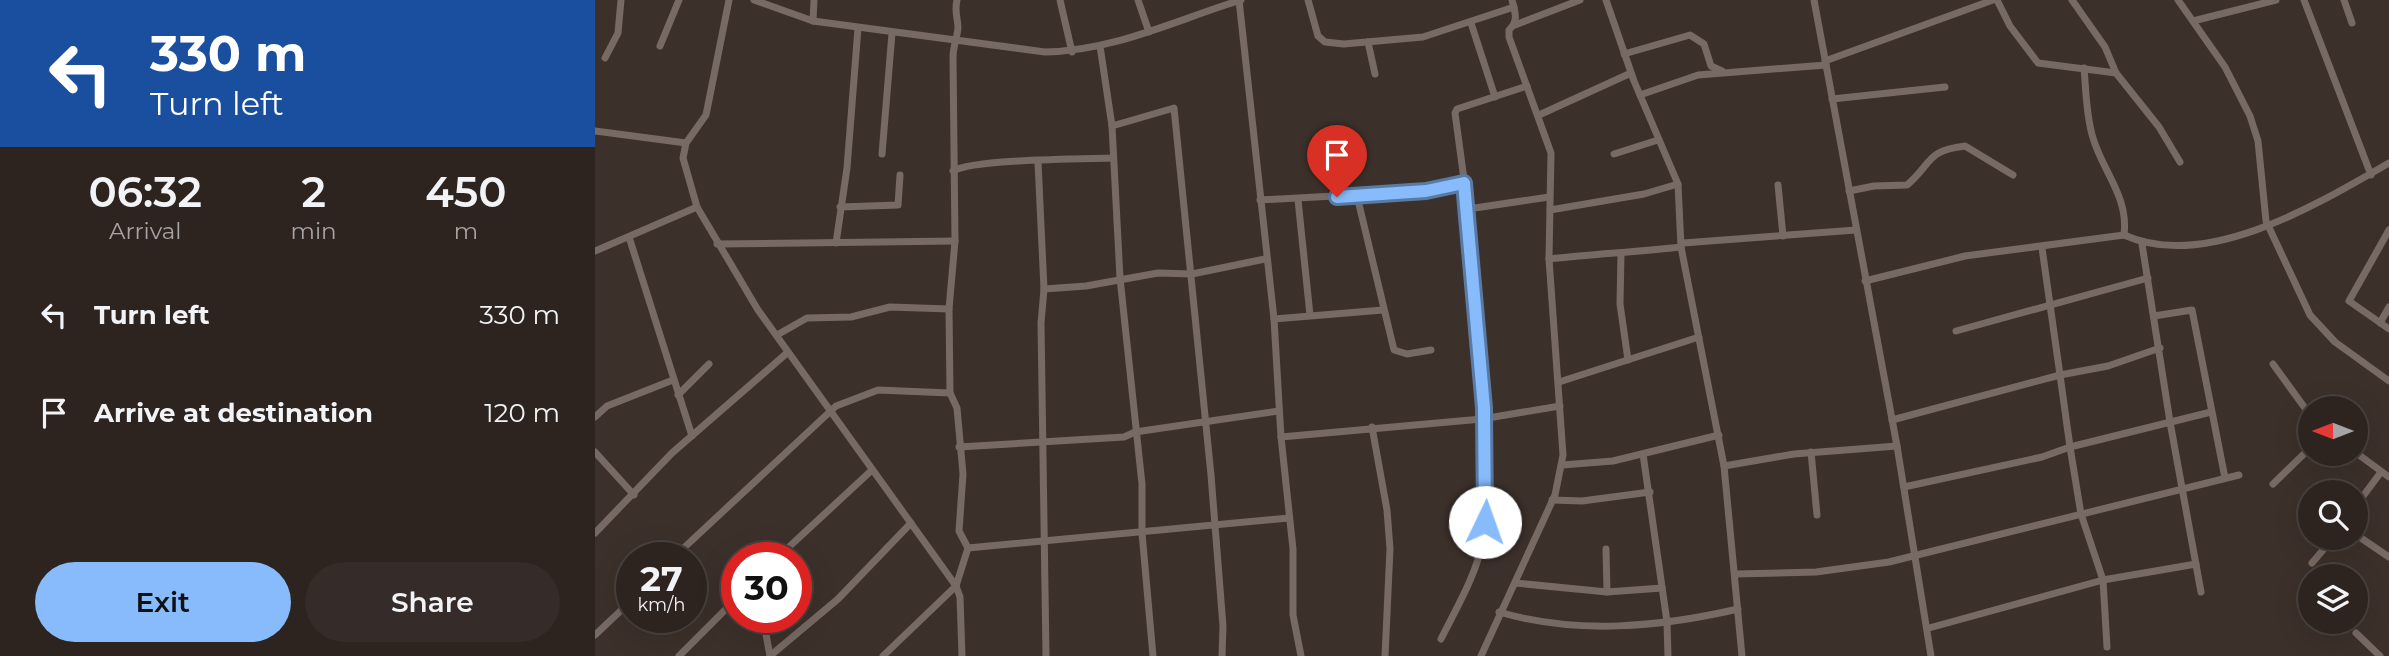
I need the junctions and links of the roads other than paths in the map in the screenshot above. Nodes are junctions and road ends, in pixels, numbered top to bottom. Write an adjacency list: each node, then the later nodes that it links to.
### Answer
1 (621, 0): 36 (street)
2 (679, 0): 32 (street)
3 (729, 0): 52 (street)
4 (754, 0): 22 (street)
5 (814, 0): 22 (street)
6 (957, 0): 30 (street)
7 (1060, 0): 34 (street)
8 (1138, 0): 28 (street)
9 (1240, 0): 20 (street); 69 (street)
10 (1308, 0): 31 (street)
11 (1580, 0): 26 (street)
12 (1606, 0): 35 (street)
13 (1814, 0): 37 (street)
14 (1995, 0): 37 (street); 38 (street)
15 (2072, 0): 41 (street)
16 (2178, 0): 23 (street)
17 (2276, 0): 23 (street)
18 (2304, 0): 62 (street)
19 (2344, 0): 25 (street)
20 (1217, 3): 28 (street)
21 (1513, 4): 24 (street); 26 (street)
22 (813, 21): 27 (street)
23 (2193, 21): 75 (street)
24 (1471, 23): 31 (street); 46 (street)
25 (2352, 23)
26 (1515, 24): 43 (street)
27 (858, 28): 29 (street); 72 (street)
28 (1149, 32): 33 (street)
29 (892, 33): 30 (street); 53 (street)
30 (953, 41): 34 (street); 59 (street)
31 (1368, 42): 42 (street)
32 (660, 46)
33 (1100, 46): 34 (street); 49 (street)
34 (1072, 52)
35 (1624, 54): 39 (street); 40 (street)
36 (605, 58)
37 (1826, 63): 39 (street); 47 (street)
38 (2084, 68): 41 (street); 78 (street)
39 (1722, 72): 45 (street)
40 (1631, 73): 45 (street); 48 (street)
41 (2116, 73): 57 (street)
42 (1375, 75)
43 (1527, 86): 46 (street); 48 (street)
44 (1945, 87): 47 (street)
45 (1640, 95): 51 (street)
46 (1495, 97): 63 (street)
47 (1832, 99): 66 (street)
48 (1539, 115): 68 (street)
49 (1112, 126): 55 (street); 91 (street)
50 (595, 131): 52 (street)
51 (1658, 140): 54 (street); 64 (street)
52 (686, 143): 71 (street)
53 (883, 154)
54 (1614, 154)
55 (1113, 158): 56 (street); 92 (street)
56 (1038, 162): 59 (street); 95 (street)
57 (2179, 162)
58 (2389, 163): 62 (street)
59 (953, 166): 81 (street)
60 (900, 175): 72 (street)
61 (2013, 175): 66 (street)
62 (2371, 175): 75 (street)
63 (1464, 183): 67 (street); 73 (street)
64 (1678, 184): 74 (street); 85 (street)
65 (1778, 185): 79 (street)
66 (1849, 191): 76 (street)
67 (1357, 196): 70 (street); 99 (street)
68 (1549, 197): 73 (street); 74 (street)
69 (1260, 200): 70 (street); 90 (street)
70 (1299, 200): 100 (street)
71 (697, 207): 80 (street); 83 (street)
72 (840, 207): 82 (street)
73 (1468, 209): 126 (street)
74 (1550, 210): 89 (street)
75 (2268, 225): 84 (street); 116 (street)
76 (1856, 230): 79 (street); 94 (street)
77 (2389, 230): 103 (street)
78 (2124, 235): 84 (street); 86 (street)
79 (1783, 236): 85 (street)
80 (629, 237): 87 (street); 115 (street)
81 (955, 241): 82 (street); 98 (street)
82 (836, 243): 83 (street)
83 (717, 244): 106 (street)
84 (2143, 244): 93 (street)
85 (1682, 245): 88 (street); 107 (street)
86 (2042, 248): 94 (street); 96 (street)
87 (595, 251)
88 (1621, 254): 89 (street); 111 (street)
89 (1549, 259): 117 (street)
90 (1265, 260): 91 (street); 102 (street)
91 (1192, 274): 92 (street); 129 (street)
92 (1119, 278): 95 (street); 131 (street)
93 (2148, 278): 96 (street); 101 (street)
94 (1865, 281): 127 (street)
95 (1044, 289): 135 (street)
96 (2052, 303): 105 (street); 114 (street)
97 (2389, 307): 103 (street)
98 (949, 309): 106 (street); 118 (street)
99 (1383, 310): 100 (street); 109 (street)
100 (1310, 315): 102 (street)
101 (2154, 316): 108 (street); 124 (street)
102 (1274, 319): 122 (street)
103 (2380, 323): 104 (street)
104 (2389, 329)
105 (1956, 331)
106 (777, 335): 110 (street)
107 (1699, 337): 111 (street); 132 (street)
108 (2160, 348): 114 (street); 128 (street)
109 (1431, 350)
110 (787, 353): 123 (street); 133 (street)
111 (1627, 360): 117 (street)
112 (709, 364): 119 (street)
113 (2273, 365): 120 (street)
114 (2060, 375): 127 (street); 138 (street)
115 (673, 380): 119 (street); 125 (street)
116 (2389, 381)
117 (1559, 382): 121 (street)
118 (950, 393): 123 (street); 137 (street)
119 (678, 395): 133 (street)
120 (2298, 399)
121 (1560, 406): 126 (street); 144 (street)
122 (1279, 411): 129 (street); 134 (street)
123 (828, 412): 146 (street); 166 (street)
124 (2211, 412): 128 (street); 150 (street)
125 (595, 417)
126 (1482, 419): 130 (street); 192 (street)
127 (1892, 420): 136 (street)
128 (2170, 422): 138 (street); 153 (street)
129 (1205, 423): 131 (street); 162 (street)
130 (1371, 427): 134 (street); 202 (street)
131 (1136, 432): 135 (street); 164 (street)
132 (1719, 435): 141 (street); 145 (street)
133 (692, 436): 156 (street)
134 (1281, 436): 160 (street)
135 (1043, 442): 137 (street); 165 (street)
136 (1897, 446): 140 (street); 152 (street)
137 (959, 447): 169 (street)
138 (2070, 447): 152 (street); 159 (street)
139 (595, 452): 156 (street)
140 (1811, 452): 145 (street); 158 (street)
141 (1643, 454): 144 (street); 155 (street)
142 (2298, 460): 151 (street)
143 (2368, 462): 147 (street)
144 (1562, 465): 157 (street)
145 (1724, 466): 176 (street)
146 (872, 470): 161 (street); 167 (street)
147 (2381, 472): 149 (street); 154 (street)
148 (2239, 475): 150 (street)
149 (2389, 477)
150 (2225, 478): 153 (street)
151 (2273, 484)
152 (1903, 487): 172 (street)
153 (2182, 489): 159 (street); 175 (street)
154 (2368, 490)
155 (1650, 492): 157 (street); 180 (street)
156 (634, 495): 163 (street)
157 (1552, 500): 178 (street)
158 (1817, 514)
159 (2081, 514): 172 (street); 177 (street)
160 (1289, 518): 162 (street); 201 (street)
161 (911, 523): 179 (street); 195 (street)
162 (1215, 526): 164 (street); 200 (street)
163 (595, 533)
164 (1142, 533): 165 (street); 199 (street)
165 (1045, 540): 169 (street); 198 (street)
166 (690, 542)
167 (794, 542)
168 (2368, 543): 173 (street)
169 (968, 548): 179 (street)
170 (1606, 550): 181 (street)
171 (2323, 550): 174 (street)
172 (1914, 556): 176 (street); 188 (street)
173 (2389, 558)
174 (2312, 563)
175 (2196, 564): 177 (street); 182 (street)
176 (1735, 574): 183 (street)
177 (2103, 580): 188 (street); 193 (street)
178 (1515, 583): 181 (street); 184 (street)
179 (956, 586): 196 (street); 197 (street)
180 (1662, 587): 181 (street); 187 (street)
181 (1607, 592)
182 (2201, 592)
183 (1738, 609): 187 (street); 205 (street)
184 (1499, 612): 187 (street); 203 (street)
185 (721, 614): 194 (street)
186 (616, 615): 191 (street)
187 (1667, 622): 204 (street)
188 (1929, 628): 206 (street)
189 (766, 633): 195 (street)
190 (2357, 634): 207 (street)
191 (595, 635)
192 (1441, 639)
193 (2107, 647)
194 (679, 656)
195 (770, 656)
196 (883, 656)
197 (962, 656)
198 (1046, 656)
199 (1153, 656)
200 (1222, 656)
201 (1301, 656)
202 (1385, 656)
203 (1481, 656)
204 (1668, 656)
205 (1742, 656)
206 (1931, 656)
207 (2380, 656)

